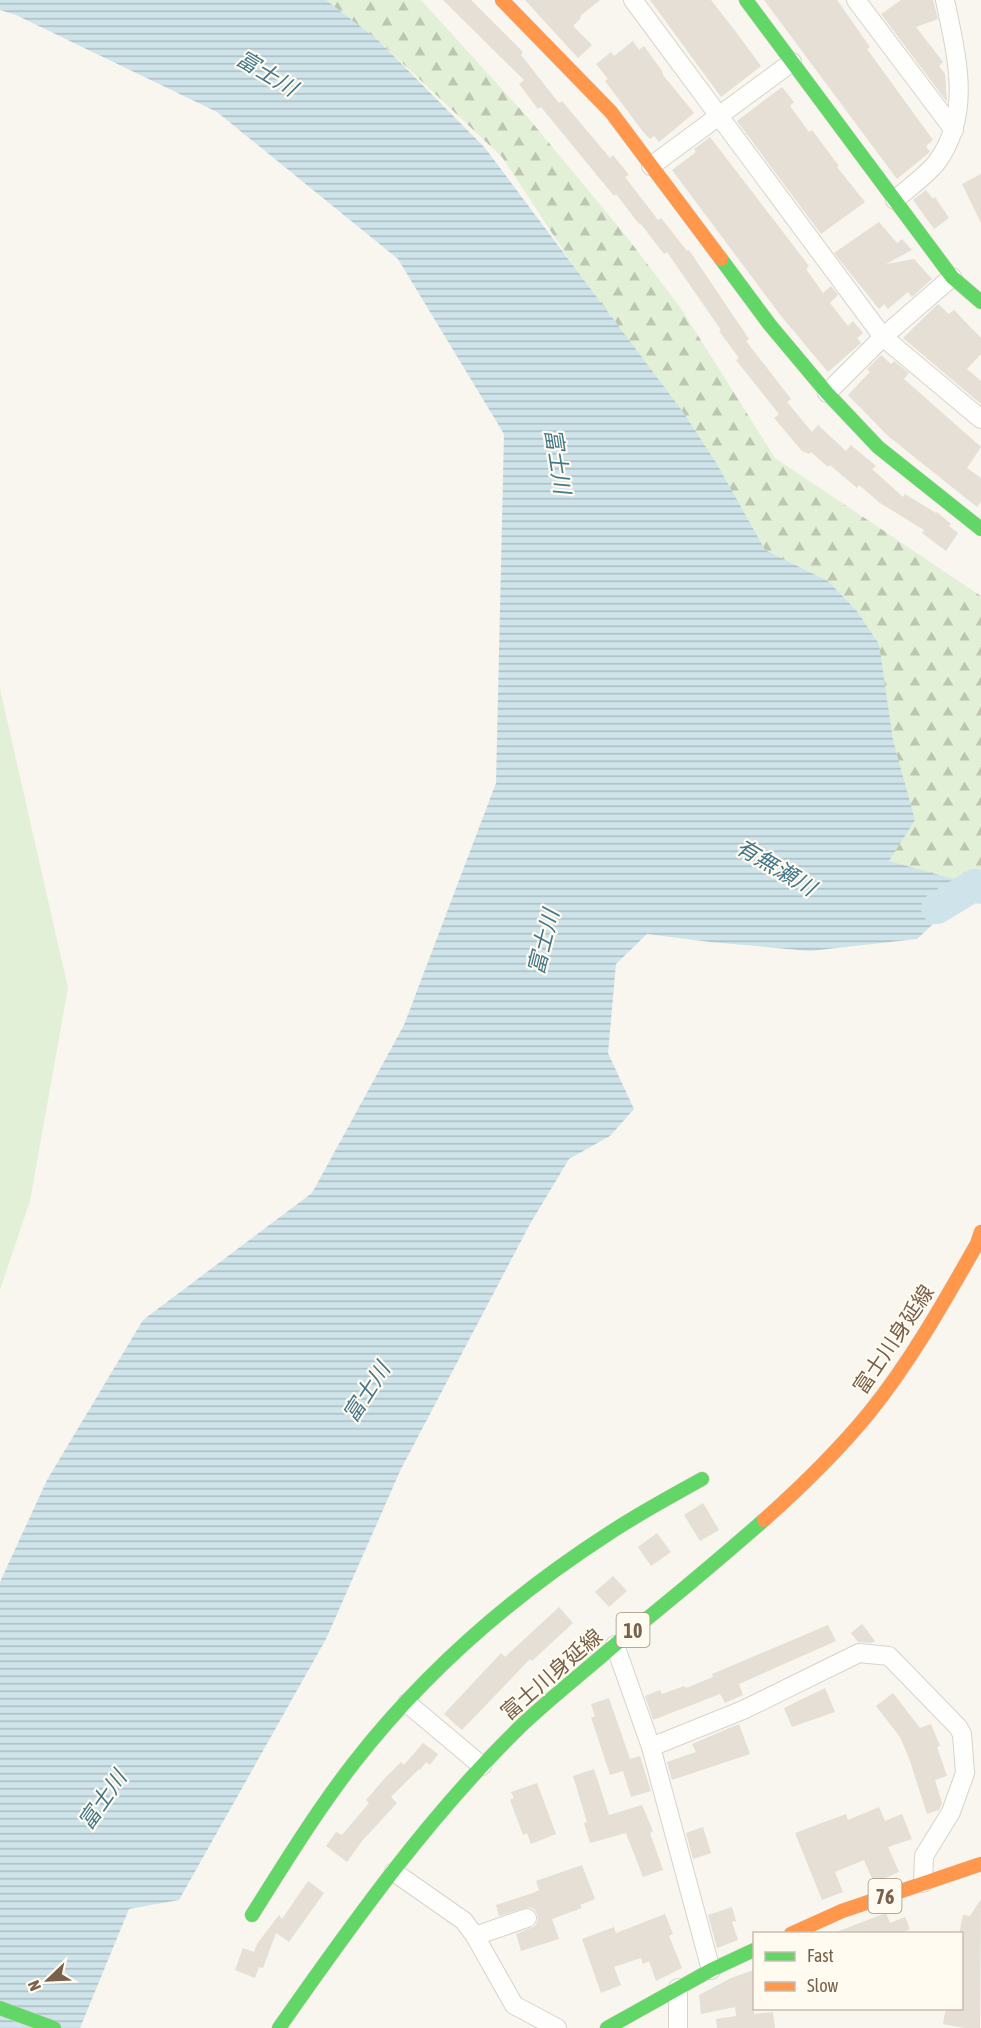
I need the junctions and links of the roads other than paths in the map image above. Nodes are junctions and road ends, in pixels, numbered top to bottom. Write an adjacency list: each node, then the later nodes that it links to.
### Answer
1 (502, 0): 9 (street)
2 (633, 0): 7 (street)
3 (746, 0): 6 (street)
4 (856, 0): 8 (street)
5 (945, 0): 8 (street)
6 (792, 62): 7 (street); 10 (street)
7 (719, 116): 9 (street); 13 (street)
8 (954, 130): 10 (street)
9 (651, 166): 14 (street)
10 (895, 200): 11 (street)
11 (952, 277): 12 (street); 13 (street)
12 (981, 302)
13 (883, 337): 14 (street); 15 (street)
14 (827, 393): 16 (street)
15 (981, 419)
16 (981, 529)
17 (981, 1232): 19 (street, 富士川身延線 / 10)
18 (702, 1479): 20 (street)
19 (615, 1645): 21 (street); 22 (street, 富士川身延線 / 10)
20 (407, 1703): 22 (street); 26 (street)
21 (651, 1746): 25 (street); 31 (street)
22 (482, 1766): 24 (street, 富士川身延線 / 10)
23 (981, 1864): 25 (street, 76)
24 (394, 1872): 29 (street); 35 (street, 富士川身延線 / 10)
25 (923, 1883): 28 (street, 76)
26 (252, 1915)
27 (527, 1918): 29 (street)
28 (795, 1932)
29 (475, 1936): 36 (street)
30 (753, 1950): 31 (street)
31 (711, 1970): 32 (street)
32 (678, 1988): 37 (street); 38 (street)
33 (0, 2008): 34 (street)
34 (54, 2028)
35 (279, 2028)
36 (557, 2028)
37 (607, 2028)
38 (678, 2028)

